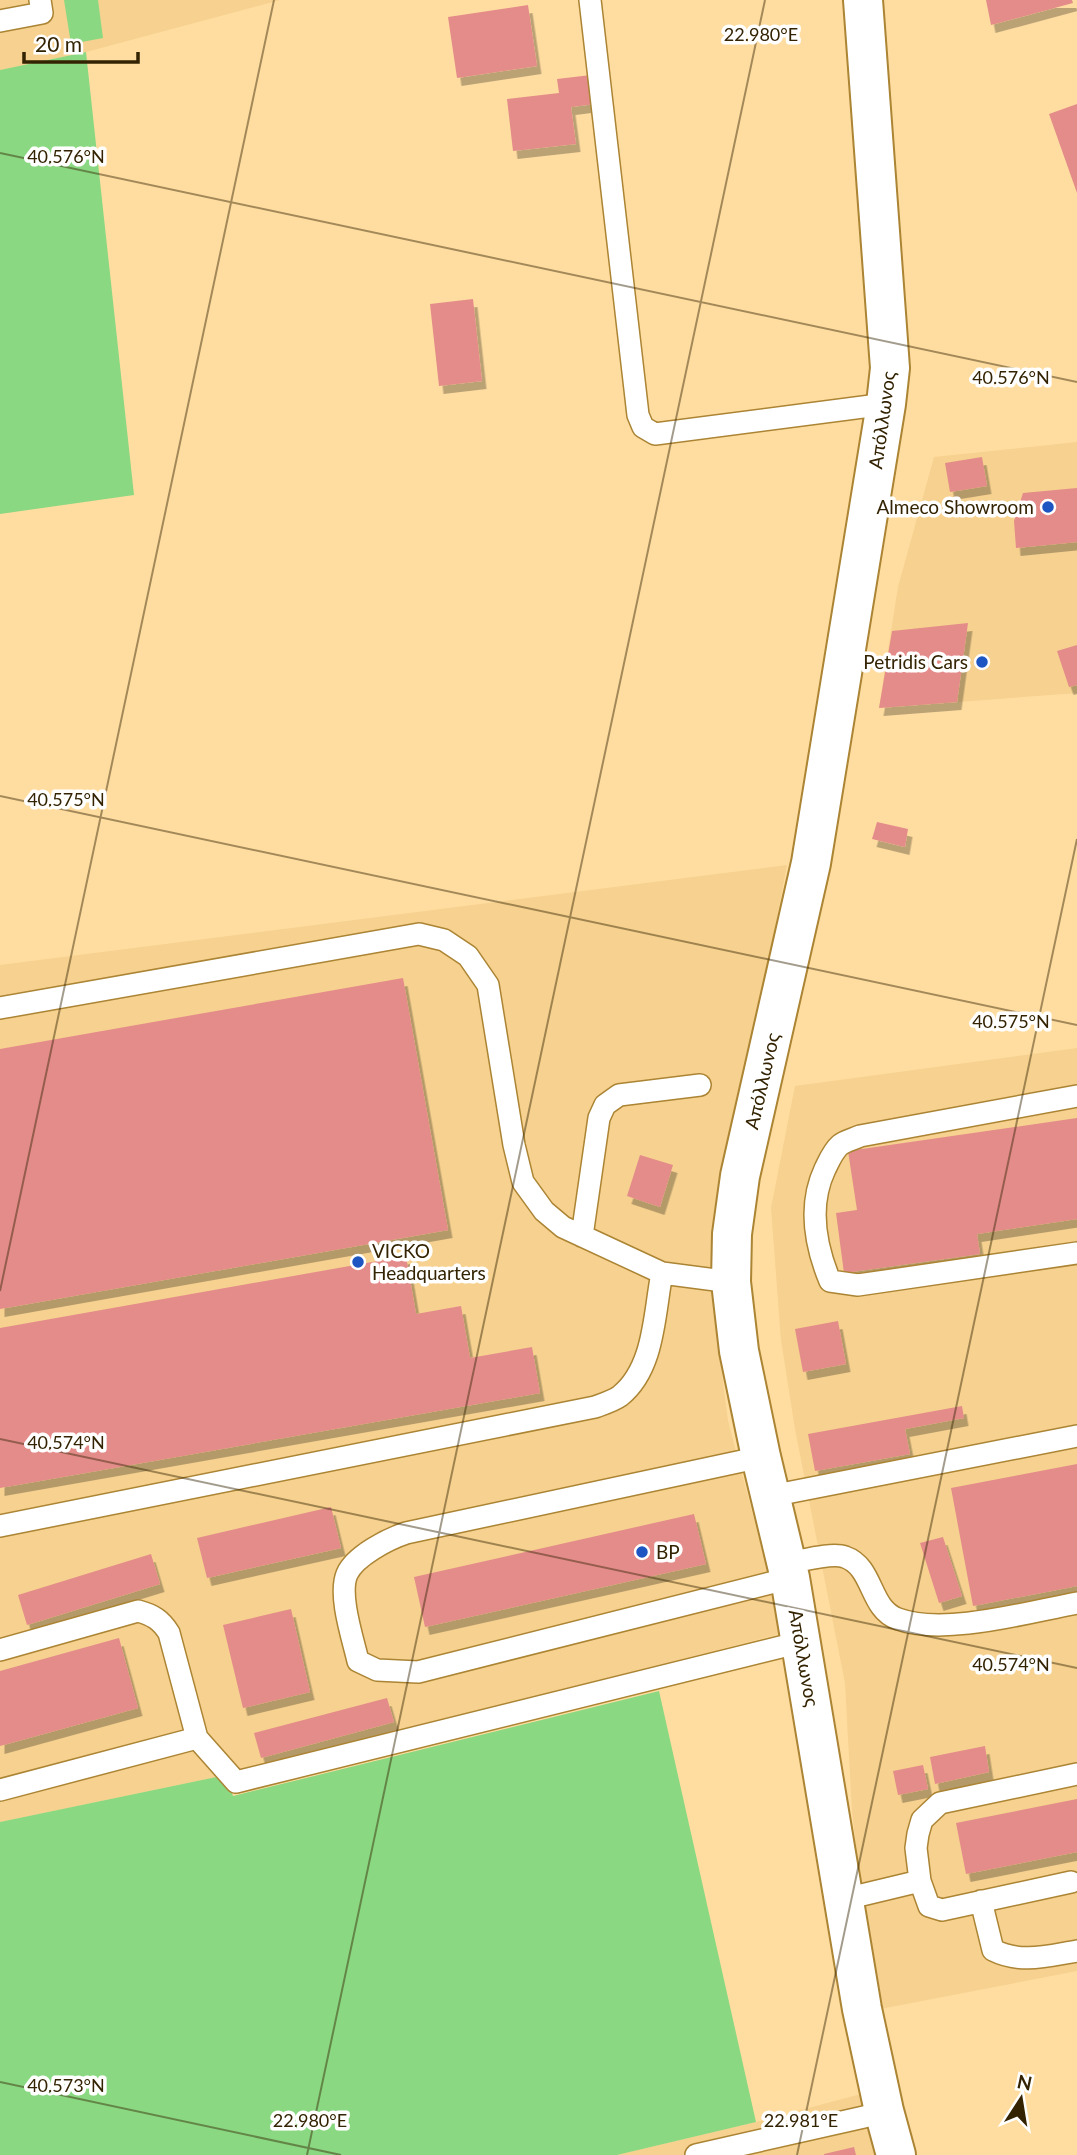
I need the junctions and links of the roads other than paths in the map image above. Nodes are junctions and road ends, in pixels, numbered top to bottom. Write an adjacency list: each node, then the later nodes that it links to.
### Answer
1 (40, 0): 4 (lane)
2 (590, 0): 5 (lane)
3 (863, 0): 5 (street, Απόλλωνος)
4 (0, 21)
5 (886, 404): 12 (street, Απόλλωνος)
6 (0, 1008): 9 (lane)
7 (700, 1085): 9 (lane)
8 (1077, 1096): 10 (lane)
9 (582, 1236): 11 (lane)
10 (1077, 1253)
11 (662, 1272): 12 (lane); 16 (lane)
12 (731, 1282): 14 (street, Απόλλωνος)
13 (1077, 1436): 15 (lane)
14 (761, 1457): 15 (street, Απόλλωνος); 17 (lane)
15 (771, 1496): 17 (street, Απόλλωνος)
16 (0, 1526)
17 (789, 1570): 18 (lane); 19 (street, Απόλλωνος)
18 (1077, 1603)
19 (801, 1642): 21 (lane); 26 (street, Απόλλωνος)
20 (0, 1650): 21 (lane)
21 (197, 1738): 23 (lane)
22 (1077, 1773): 24 (lane)
23 (0, 1790)
24 (920, 1881): 26 (lane); 27 (lane)
25 (1071, 1882): 27 (lane)
26 (845, 1899): 29 (street, Απόλλωνος)
27 (981, 1901): 28 (lane)
28 (1077, 1951)
29 (884, 2111): 30 (lane); 31 (street, Απόλλωνος)
30 (696, 2155)
31 (897, 2155)

